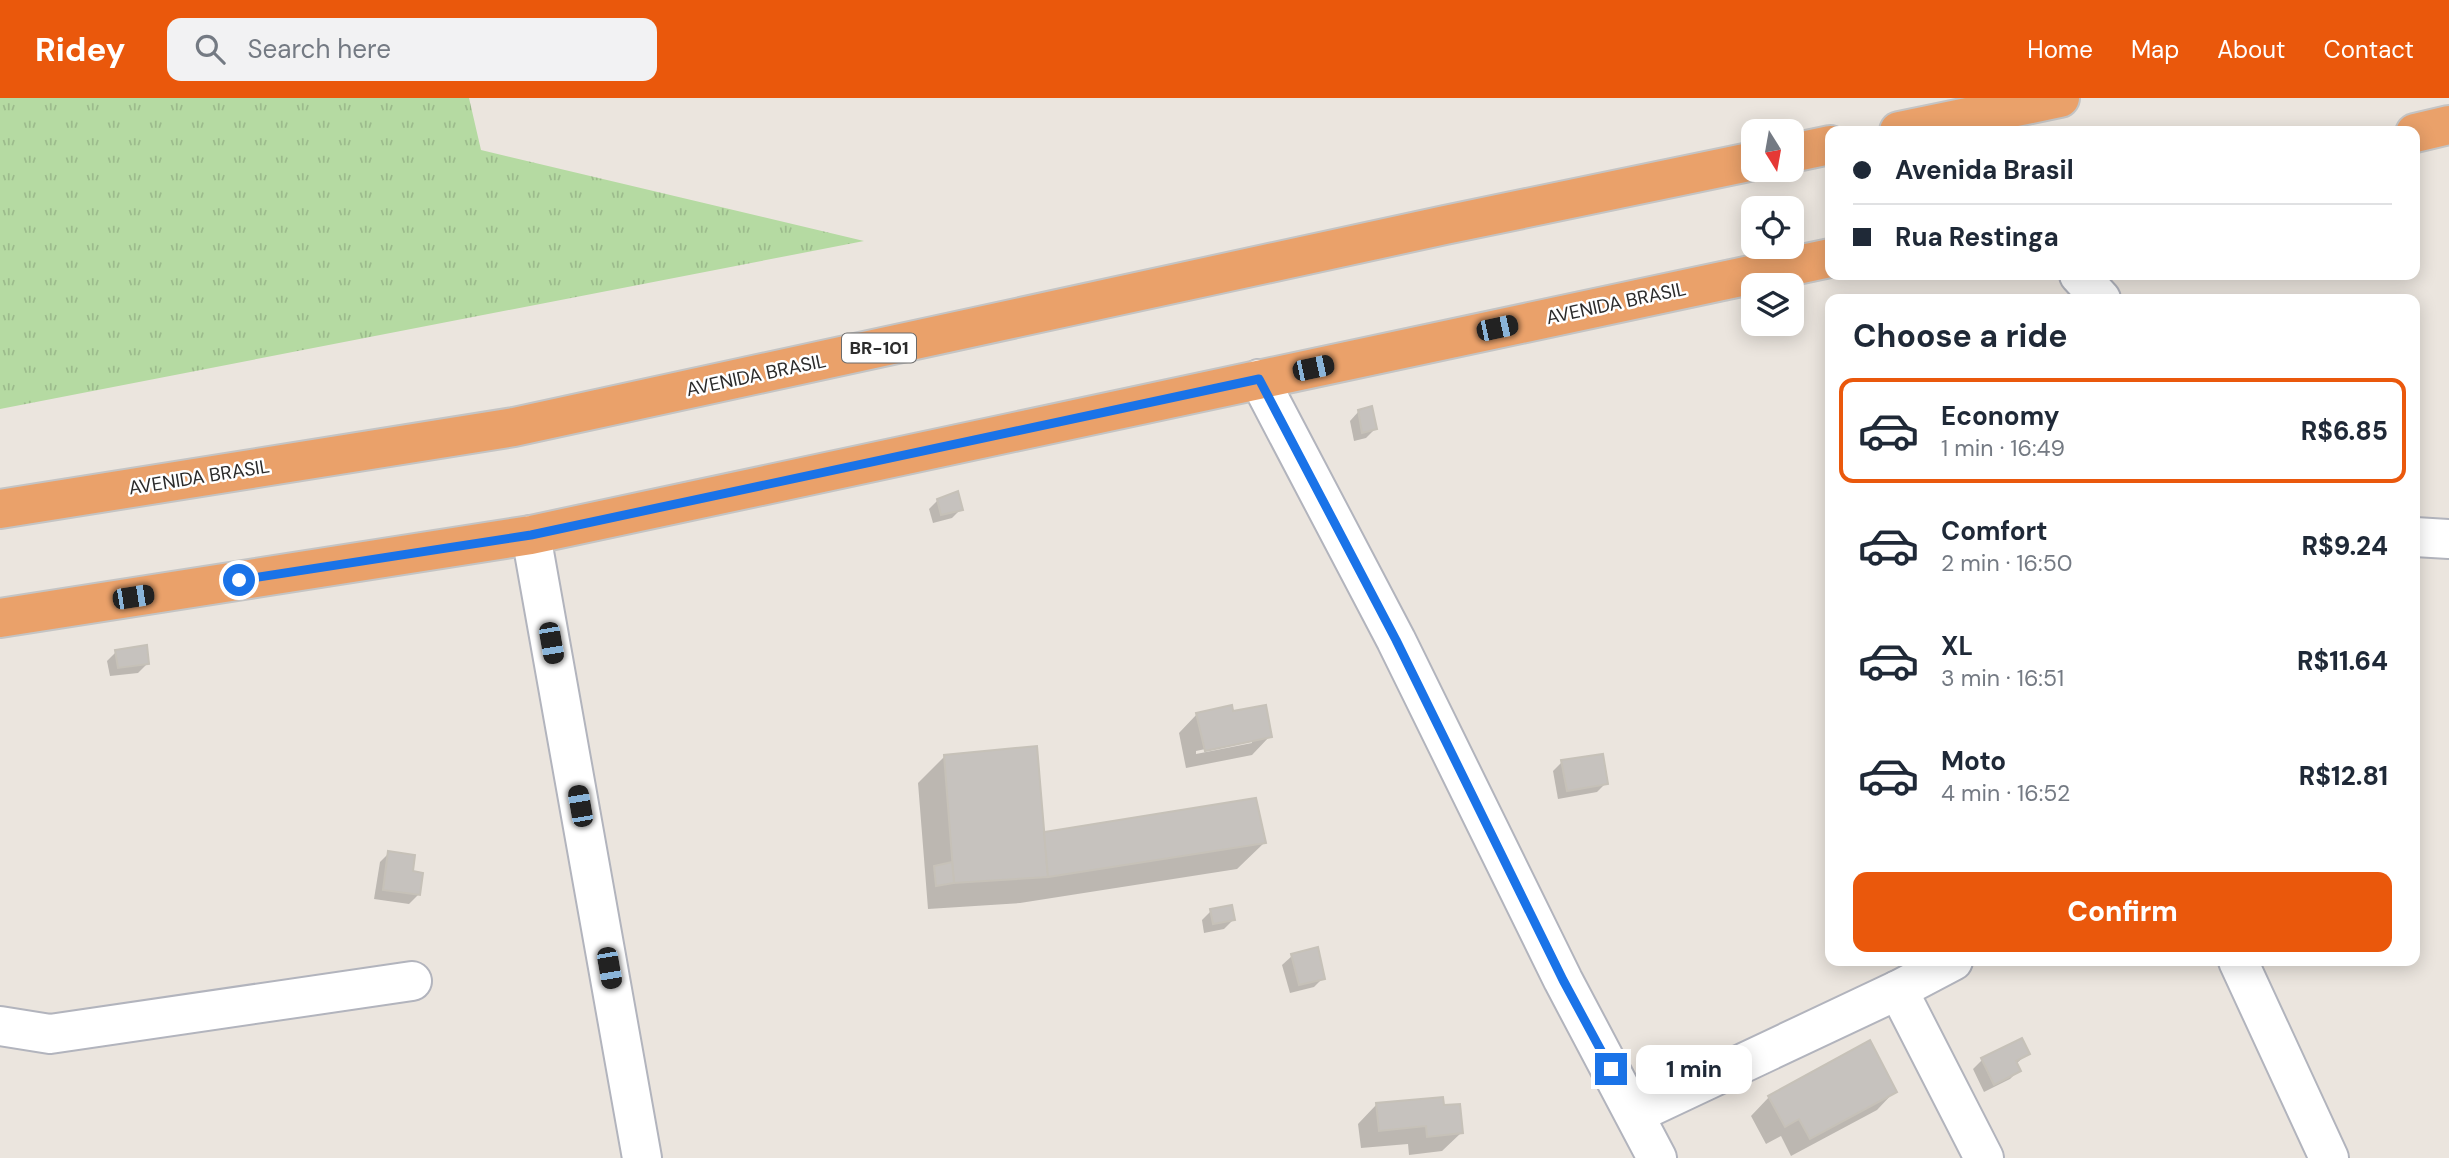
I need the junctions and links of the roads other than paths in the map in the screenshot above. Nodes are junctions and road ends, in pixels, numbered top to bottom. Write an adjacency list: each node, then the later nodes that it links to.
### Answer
1 (2060, 98): 3 (highway)
2 (2449, 125): 4 (highway)
3 (1923, 126)
4 (2420, 132)
5 (1825, 146): 6 (highway)
6 (1804, 150)
7 (1741, 164): 12 (highway, AVENIDA BRASIL / BR-101)
8 (1825, 259): 11 (highway, AVENIDA BRASIL)
9 (2084, 280): 10 (street)
10 (2096, 294)
11 (1259, 379): 13 (highway, AVENIDA BRASIL); 22 (street)
12 (0, 509)
13 (531, 535): 16 (highway, AVENIDA BRASIL); 23 (street)
14 (2420, 537): 15 (street)
15 (2449, 539)
16 (0, 618)
17 (1944, 966): 20 (street)
18 (2240, 966): 26 (street)
19 (412, 981): 21 (street)
20 (1898, 990): 22 (street); 25 (street)
21 (0, 1026)
22 (1635, 1114): 24 (street)
23 (642, 1158)
24 (1657, 1158)
25 (1984, 1158)
26 (2329, 1158)

